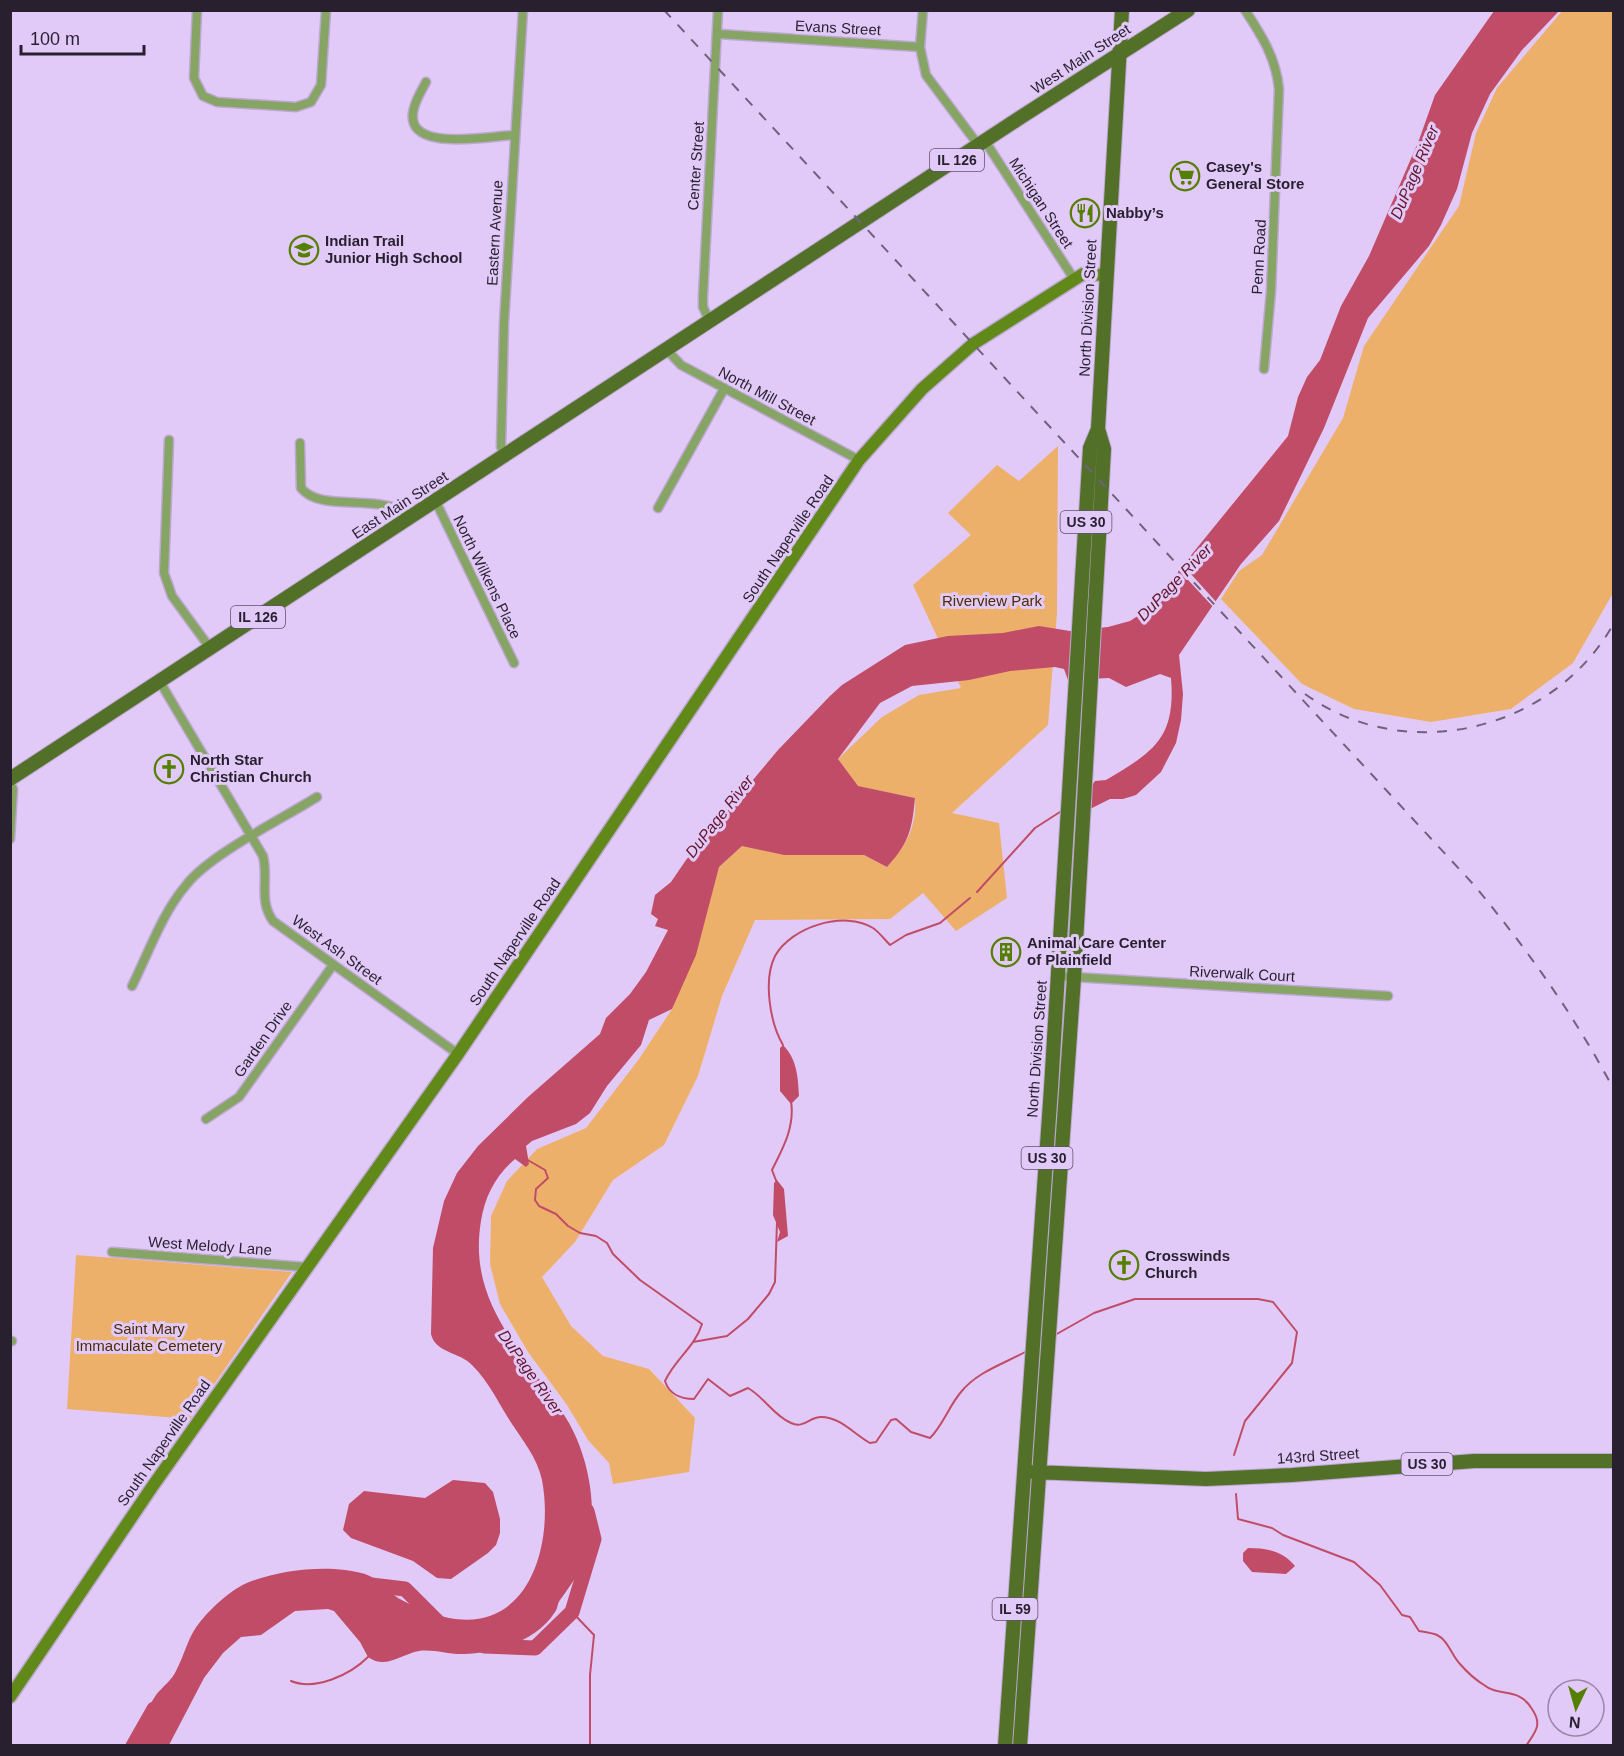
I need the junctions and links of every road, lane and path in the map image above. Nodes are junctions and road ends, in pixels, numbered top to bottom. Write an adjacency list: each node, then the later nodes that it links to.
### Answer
1 (197, 10): 2 (street)
2 (326, 10)
3 (523, 10): 13 (street, Eastern Avenue)
4 (718, 10): 9 (street, Center Street)
5 (923, 10): 10 (street, Michigan Street)
6 (1122, 10): 11 (main road, North Division Street / US 30)
7 (1188, 10): 11 (main road, West Main Street)
8 (1245, 10): 19 (street, Penn Road)
9 (719, 34): 10 (street, Evans Street); 17 (street, Center Street)
10 (920, 47): 14 (street, Michigan Street)
11 (1120, 53): 14 (main road, West Main Street / IL 126); 15 (main road, North Division Street / US 30)
12 (426, 82): 13 (street)
13 (514, 135): 23 (street, Eastern Avenue)
14 (982, 144): 16 (street, Michigan Street); 17 (main road, East Main Street / IL 126)
15 (1106, 274): 16 (main road, South Naperville Road); 31 (main road, North Division Street / US 30)
16 (1074, 279): 24 (main road, South Naperville Road)
17 (710, 322): 18 (main road, East Main Street / IL 126)
18 (667, 350): 20 (street, North Mill Street); 23 (main road, East Main Street / IL 126)
19 (1264, 369)
20 (724, 389): 24 (street, North Mill Street); 26 (street)
21 (169, 440): 28 (street)
22 (300, 443): 27 (street)
23 (506, 455): 25 (main road, East Main Street / IL 126)
24 (859, 460): 42 (main road, South Naperville Road)
25 (436, 502): 27 (main road, East Main Street / IL 126); 29 (street, North Wilkens Place)
26 (658, 507)
27 (412, 517): 28 (main road, East Main Street / IL 126)
28 (210, 648): 30 (main road, East Main Street / IL 126)
29 (514, 663)
30 (159, 682): 32 (main road, East Main Street / IL 126); 35 (street, West Ash Street)
31 (1082, 702): 38 (main road, North Division Street / US 30); 39 (main road, North Division Street / US 30)
32 (10, 781): 34 (street)
33 (317, 797): 35 (street)
34 (12, 810): 36 (street)
35 (253, 837): 37 (street, West Ash Street); 40 (street)
36 (10, 839)
37 (333, 965): 42 (street, West Ash Street); 43 (street, Garden Drive)
38 (1058, 976): 39 (street, Riverwalk Court); 44 (main road, North Division Street / US 30)
39 (1074, 978): 41 (street, Riverwalk Court); 45 (main road, North Division Street / US 30)
40 (132, 986)
41 (1388, 996)
42 (458, 1054): 47 (main road, South Naperville Road)
43 (206, 1119)
44 (1042, 1227): 45 (main road); 49 (main road, North Division Street / US 30)
45 (1058, 1228): 50 (main road, North Division Street / US 30)
46 (112, 1252): 47 (street, West Melody Lane)
47 (306, 1267): 51 (main road, South Naperville Road)
48 (1614, 1461): 50 (main road, 143rd Street / US 30)
49 (1025, 1472): 50 (main road, 143rd Street / US 30); 52 (main road, North Division Street / IL 59)
50 (1041, 1473): 53 (main road, North Division Street / IL 59)
51 (10, 1697)
52 (1005, 1746)
53 (1020, 1746)

